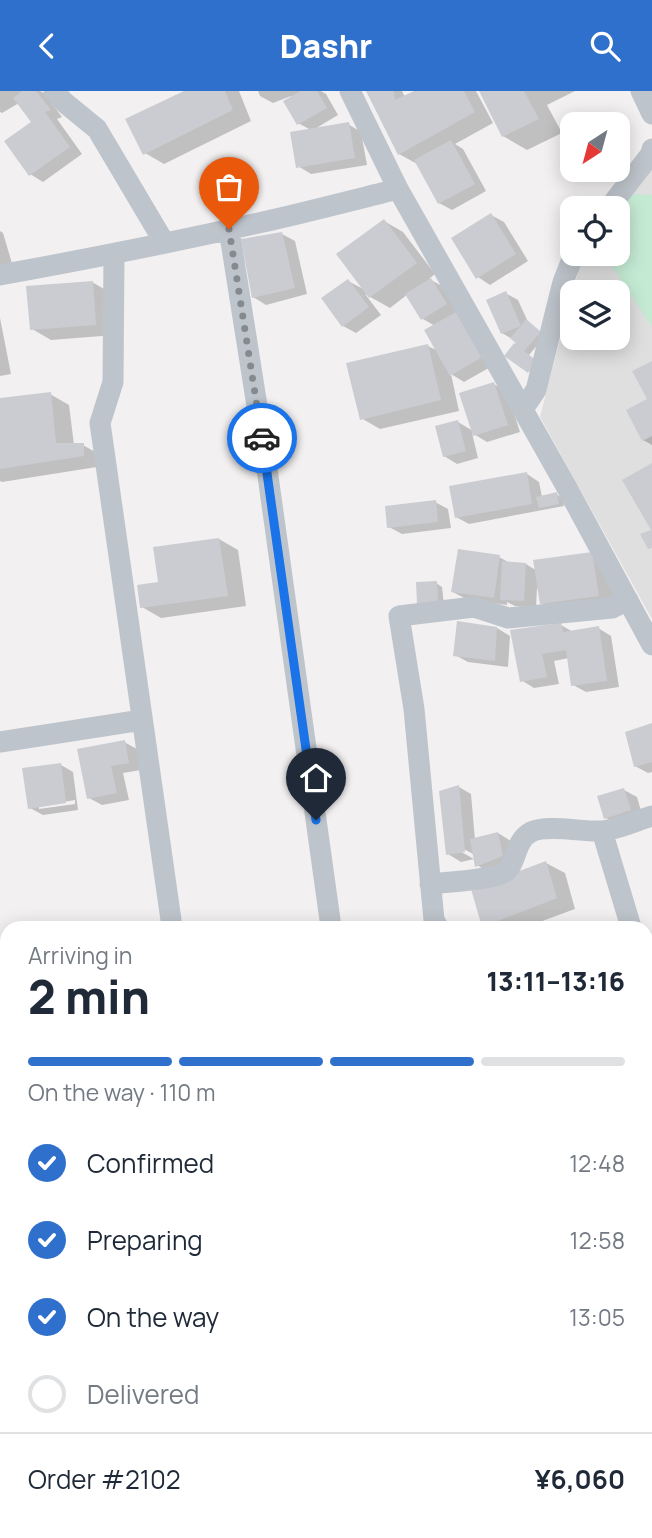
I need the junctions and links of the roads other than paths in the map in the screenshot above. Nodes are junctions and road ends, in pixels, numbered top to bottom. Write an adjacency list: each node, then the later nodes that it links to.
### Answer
1 (54, 91): 9 (street)
2 (350, 91): 6 (street)
3 (641, 91): 4 (street)
4 (652, 114)
5 (652, 149): 7 (street)
6 (398, 189): 8 (street); 13 (street)
7 (618, 196)
8 (229, 229): 9 (street); 22 (street)
9 (164, 242): 10 (street)
10 (114, 254): 12 (street); 16 (street)
11 (569, 266): 13 (street)
12 (0, 275)
13 (523, 409): 14 (street)
14 (628, 600): 15 (street); 20 (street)
15 (652, 645)
16 (142, 720): 17 (street); 21 (street)
17 (0, 742)
18 (652, 816): 19 (street)
19 (602, 831): 20 (street); 24 (street)
20 (430, 884): 23 (street)
21 (171, 921)
22 (330, 921)
23 (434, 921)
24 (629, 921)

